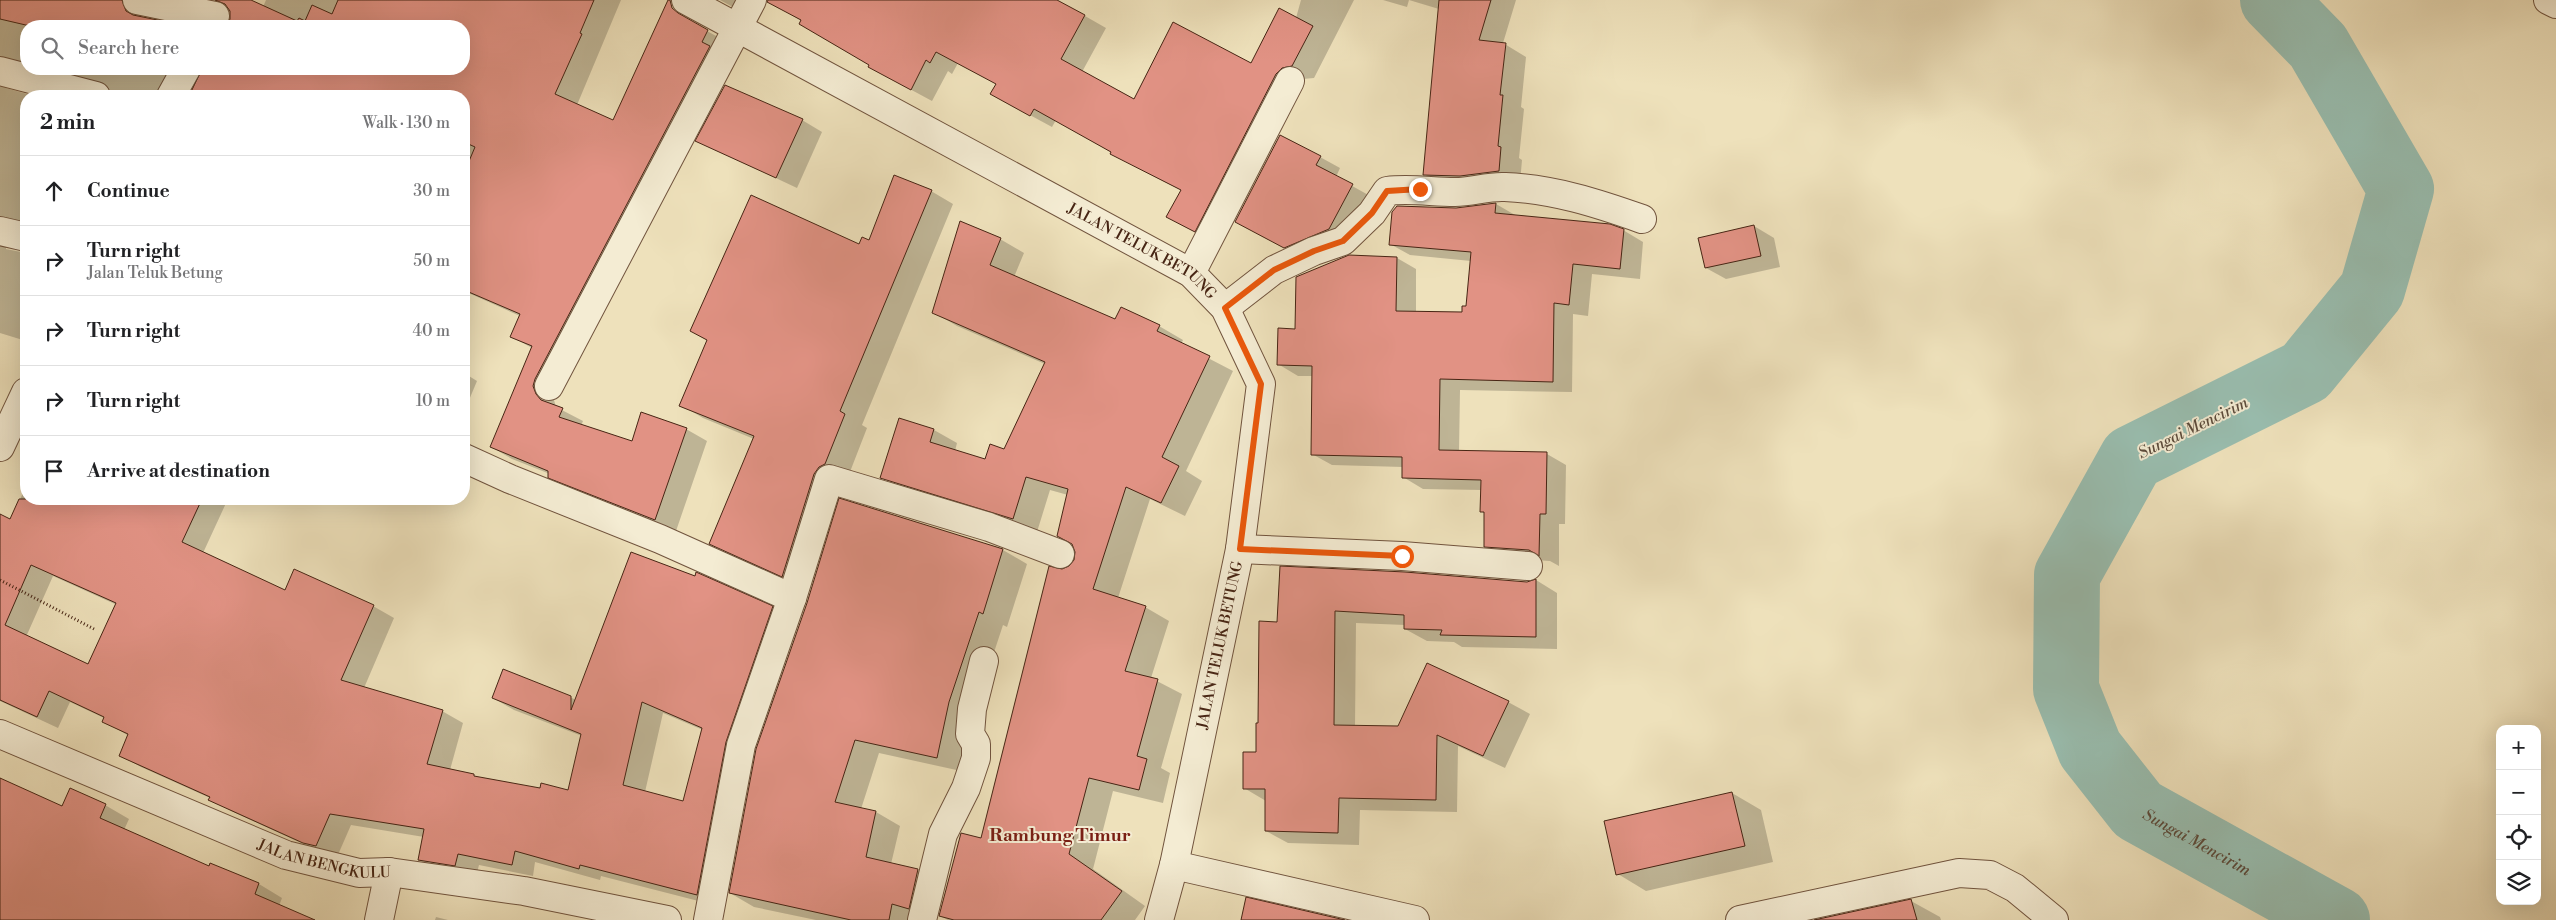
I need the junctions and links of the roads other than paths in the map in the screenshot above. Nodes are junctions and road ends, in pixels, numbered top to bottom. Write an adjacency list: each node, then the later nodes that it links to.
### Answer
1 (138, 0): 6 (street)
2 (686, 0): 7 (street, JALAN TELUK BETUNG)
3 (752, 0): 7 (street)
4 (2548, 0): 5 (street)
5 (2556, 4)
6 (216, 14)
7 (737, 29): 16 (street, JALAN TELUK BETUNG); 18 (street)
8 (0, 71): 11 (street)
9 (183, 75): 12 (street)
10 (1290, 81): 16 (street)
11 (73, 90)
12 (174, 90)
13 (1642, 220): 17 (street)
14 (0, 231): 15 (street)
15 (20, 236)
16 (1191, 272): 17 (street, JALAN TELUK BETUNG)
17 (1225, 308): 22 (street, JALAN TELUK BETUNG)
18 (549, 386)
19 (20, 405): 20 (street)
20 (0, 447)
21 (470, 461): 25 (street)
22 (1240, 549): 24 (street); 28 (street, JALAN TELUK BETUNG)
23 (1060, 554): 25 (street)
24 (1528, 566)
25 (792, 598): 32 (street)
26 (984, 661): 33 (street)
27 (0, 734): 29 (street, JALAN BENGKULU)
28 (1174, 866): 34 (street, JALAN TELUK BETUNG); 35 (street)
29 (389, 872): 30 (street); 31 (street, JALAN BENGKULU)
30 (379, 920)
31 (667, 920)
32 (708, 920)
33 (922, 920)
34 (1159, 920)
35 (1415, 920)
36 (1740, 920): 37 (street)
37 (2054, 920)

